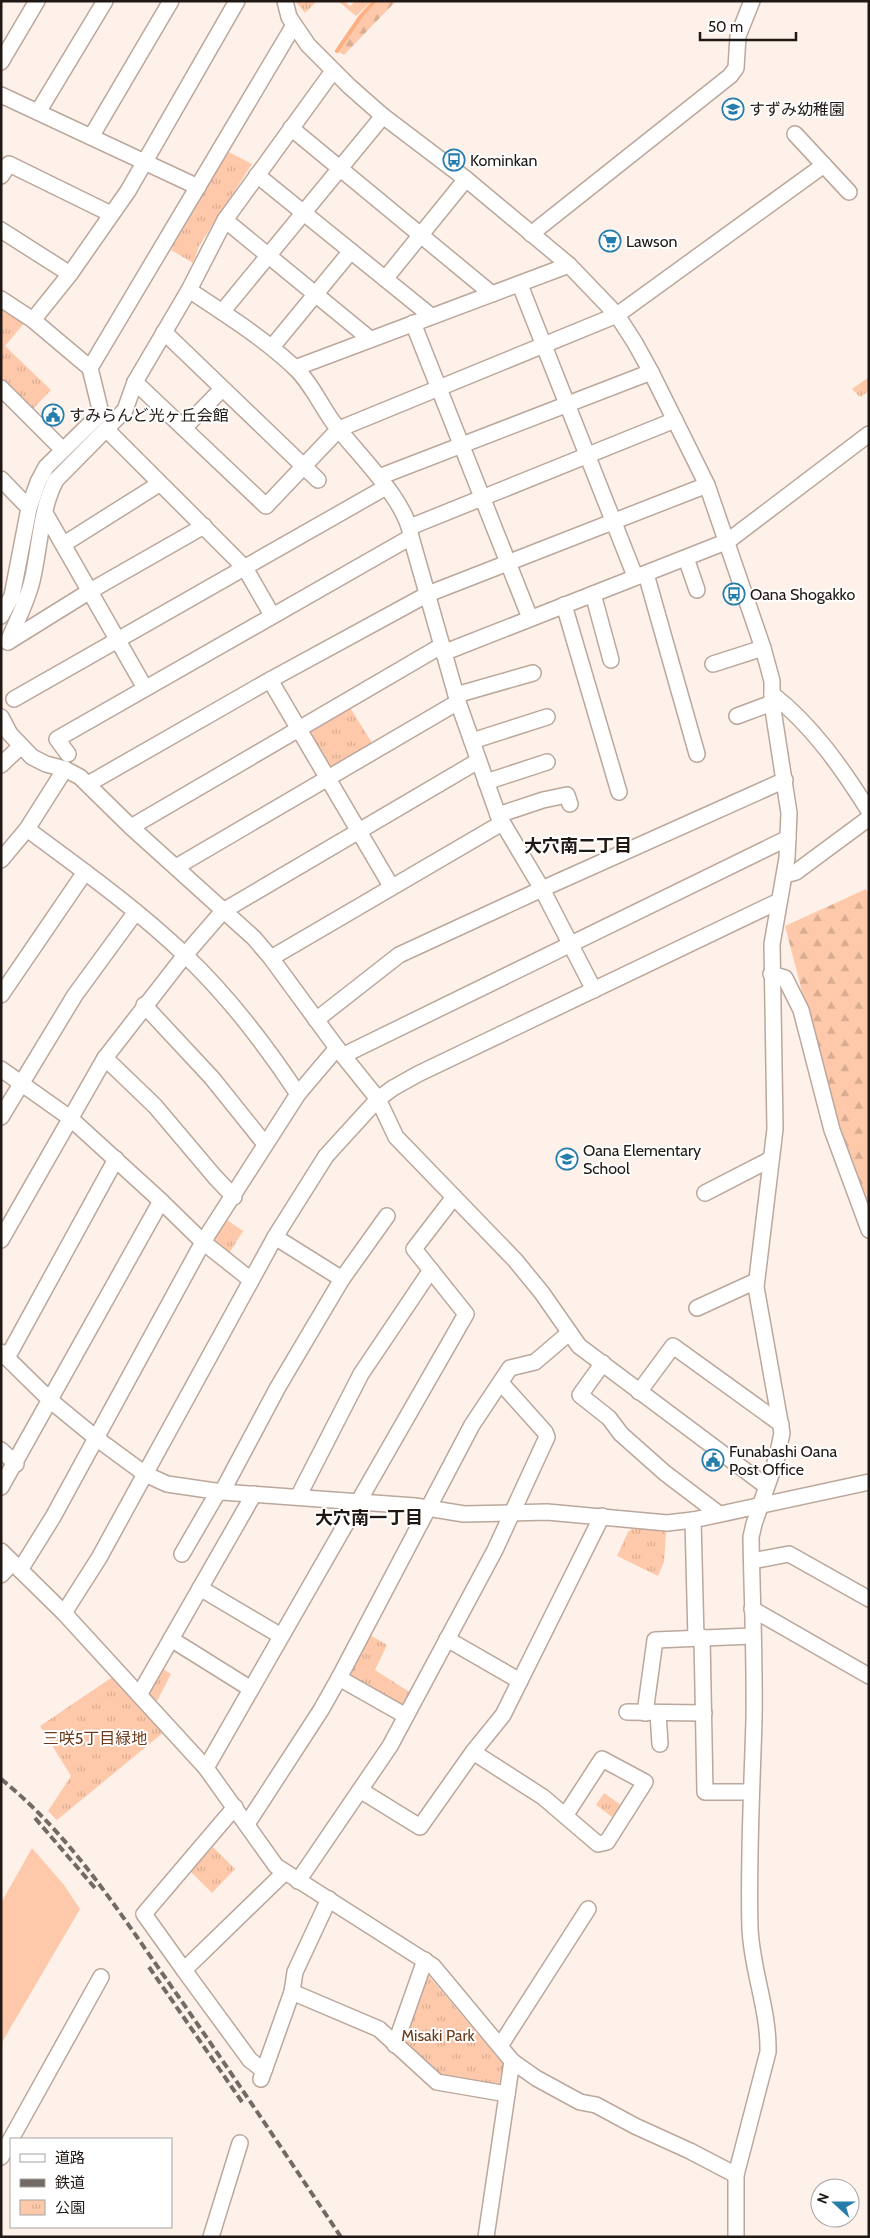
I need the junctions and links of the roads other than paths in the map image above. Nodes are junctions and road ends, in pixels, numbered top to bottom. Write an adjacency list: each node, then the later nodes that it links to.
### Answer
1 (36, 1): 8 (street)
2 (105, 1): 11 (street)
3 (171, 1): 15 (street)
4 (237, 1): 16 (street)
5 (752, 1): 28 (street)
6 (281, 2): 7 (street)
7 (294, 25): 9 (street); 22 (street)
8 (1, 62)
9 (333, 71): 12 (street); 13 (street)
10 (1, 95): 11 (street)
11 (38, 112): 15 (street)
12 (383, 116): 18 (street); 21 (street)
13 (291, 128): 18 (street); 19 (street)
14 (795, 134): 17 (street)
15 (91, 137): 16 (street)
16 (144, 162): 22 (street); 25 (street)
17 (824, 165): 23 (street); 41 (street)
18 (339, 168): 24 (street); 29 (street)
19 (257, 175): 24 (street); 26 (street)
20 (1, 176): 25 (street)
21 (466, 179): 28 (street); 29 (street)
22 (198, 187): 49 (street)
23 (849, 192)
24 (303, 212): 30 (street); 31 (street)
25 (111, 214): 33 (street)
26 (225, 220): 31 (street); 36 (street)
27 (1, 230): 33 (street)
28 (531, 234): 32 (street)
29 (420, 236): 34 (street); 38 (street)
30 (351, 251): 34 (street); 37 (street)
31 (267, 255): 37 (street); 40 (street)
32 (569, 266): 35 (street); 41 (street)
33 (70, 274): 43 (street)
34 (385, 279): 42 (street)
35 (520, 285): 38 (street); 47 (street)
36 (189, 290): 40 (street); 45 (street)
37 (315, 294): 46 (street); 48 (street)
38 (492, 294): 42 (street)
39 (1, 299): 43 (street)
40 (222, 312): 48 (street)
41 (617, 315): 47 (street); 51 (street)
42 (431, 316): 44 (street)
43 (33, 320): 49 (street)
44 (413, 323): 46 (street); 54 (street)
45 (164, 332): 52 (street); 55 (street)
46 (370, 339): 50 (street)
47 (543, 346): 54 (street); 56 (street)
48 (272, 347): 50 (street)
49 (90, 368): 63 (street)
50 (296, 368): 59 (street)
51 (651, 372): 56 (street); 57 (street)
52 (136, 382): 58 (street); 60 (street)
53 (1, 388): 63 (street)
54 (438, 388): 59 (street); 62 (street)
55 (222, 389): 58 (street); 65 (street)
56 (566, 404): 62 (street); 64 (street)
57 (674, 420): 64 (street); 70 (street)
58 (184, 428): 65 (street)
59 (338, 429): 65 (street); 68 (street)
60 (107, 430): 69 (street); 73 (street)
61 (869, 434): 77 (street)
62 (462, 445): 68 (street); 71 (street)
63 (63, 450): 72 (street)
64 (587, 456): 71 (street); 74 (street)
65 (303, 466): 67 (street)
66 (1, 479): 72 (street)
67 (318, 480)
68 (382, 482): 76 (street); 81 (street)
69 (159, 484): 75 (street); 78 (street)
70 (707, 485): 74 (street); 77 (street)
71 (482, 498): 76 (street); 80 (street)
72 (29, 508): 88 (street)
73 (45, 513): 78 (street); 84 (street)
74 (614, 522): 80 (street); 82 (street)
75 (204, 526): 81 (street); 84 (street)
76 (410, 532): 85 (street); 89 (street)
77 (728, 541): 79 (street); 92 (street)
78 (64, 544): 84 (street)
79 (686, 558): 82 (street); 83 (street)
80 (508, 562): 85 (street); 90 (street)
81 (245, 568): 89 (street); 91 (street)
82 (641, 575): 86 (street); 108 (street)
83 (697, 590)
84 (90, 591): 91 (street)
85 (428, 594): 93 (street); 97 (street)
86 (593, 594): 87 (street); 94 (street)
87 (564, 605): 90 (street); 117 (street)
88 (1, 616)
89 (272, 616): 98 (street)
90 (530, 618): 93 (street)
91 (117, 639): 98 (street); 100 (street)
92 (763, 648): 95 (street); 99 (street)
93 (442, 650): 101 (street); 105 (street)
94 (611, 660)
95 (713, 664)
96 (533, 673): 101 (street)
97 (270, 680): 105 (street); 116 (street)
98 (145, 688): 110 (street)
99 (772, 698): 102 (street); 114 (street); 119 (street)
100 (14, 699)
101 (457, 699): 106 (street); 113 (street)
102 (737, 716)
103 (1, 717): 107 (street)
104 (548, 717): 106 (street)
105 (298, 728): 113 (street); 122 (street)
106 (472, 741): 109 (street)
107 (21, 746): 110 (street); 112 (street)
108 (697, 754)
109 (478, 761): 115 (street); 124 (street)
110 (67, 762): 116 (street); 123 (street)
111 (547, 762): 115 (street)
112 (1, 765)
113 (326, 778): 124 (street); 127 (street)
114 (785, 780): 125 (street); 131 (street)
115 (486, 782): 121 (street)
116 (88, 784): 122 (street)
117 (619, 792)
118 (570, 804): 121 (street)
119 (869, 811)
120 (869, 818): 129 (street)
121 (500, 819): 130 (street); 131 (street)
122 (131, 827): 127 (street)
123 (28, 829): 126 (street); 128 (street)
124 (360, 832): 130 (street); 133 (street)
125 (788, 838): 129 (street); 135 (street)
126 (3, 859)
127 (176, 867): 133 (street)
128 (85, 872): 134 (street); 140 (street)
129 (784, 875): 132 (street)
130 (391, 886): 137 (street)
131 (542, 889): 135 (street); 142 (street)
132 (779, 900): 138 (street); 139 (street)
133 (223, 911): 136 (street); 137 (street)
134 (135, 913): 136 (street); 146 (street)
135 (570, 943): 139 (street); 143 (street)
136 (185, 954): 141 (street); 147 (street)
137 (271, 958): 142 (street)
138 (771, 974): 153 (street); 159 (street)
139 (594, 990): 148 (street)
140 (1, 995)
141 (144, 1005): 144 (street); 151 (street)
142 (316, 1020): 143 (street)
143 (340, 1052): 147 (street); 148 (street)
144 (105, 1058): 150 (street); 155 (street)
145 (1, 1069): 146 (street)
146 (21, 1082): 149 (street); 150 (street)
147 (298, 1094): 151 (street)
148 (378, 1099): 156 (street); 160 (street)
149 (1, 1117)
150 (70, 1118): 152 (street); 161 (street)
151 (265, 1144): 155 (street)
152 (116, 1159): 157 (street); 169 (street)
153 (771, 1159): 154 (street); 166 (street)
154 (705, 1193)
155 (234, 1197): 162 (street)
156 (454, 1197): 163 (street); 168 (street)
157 (161, 1201): 162 (street); 173 (street)
158 (387, 1216): 164 (street)
159 (869, 1230)
160 (276, 1237): 164 (street); 165 (street)
161 (1, 1240)
162 (203, 1242): 165 (street); 175 (street)
163 (431, 1270): 184 (street); 185 (street)
164 (342, 1279): 182 (street)
165 (251, 1280): 178 (street)
166 (756, 1281): 167 (street); 174 (street)
167 (697, 1308)
168 (570, 1333): 170 (street); 171 (street)
169 (4, 1355): 173 (street)
170 (603, 1363): 172 (street); 189 (street)
171 (501, 1382): 187 (street); 188 (street)
172 (639, 1392): 174 (street); 180 (street)
173 (51, 1401): 175 (street); 177 (street)
174 (781, 1424): 180 (street)
175 (96, 1438): 178 (street); 195 (street)
176 (1, 1450): 177 (street)
177 (16, 1464): 181 (street)
178 (146, 1474): 182 (street); 200 (street)
179 (869, 1482): 186 (street)
180 (766, 1486): 186 (street)
181 (1, 1487)
182 (220, 1492): 183 (street); 193 (street)
183 (254, 1494): 184 (street); 197 (street)
184 (298, 1497): 185 (street)
185 (359, 1500): 187 (street); 201 (street)
186 (759, 1506): 189 (street); 194 (street)
187 (428, 1508): 188 (street); 207 (street)
188 (513, 1513): 190 (street); 205 (street)
189 (719, 1514): 191 (street)
190 (602, 1516): 191 (street); 208 (street)
191 (693, 1520): 203 (street)
192 (1, 1551): 195 (street)
193 (182, 1554)
194 (752, 1561): 198 (street); 199 (street)
195 (16, 1566): 196 (street); 200 (street)
196 (1, 1574)
197 (200, 1588): 201 (street); 204 (street)
198 (869, 1599)
199 (752, 1609): 202 (street); 206 (street)
200 (64, 1613): 210 (street)
201 (281, 1636): 209 (street)
202 (752, 1636): 203 (street); 219 (street)
203 (699, 1637): 212 (street); 213 (street)
204 (171, 1638): 209 (street); 210 (street)
205 (447, 1639): 208 (street); 214 (street)
206 (869, 1676)
207 (339, 1678): 214 (street); 222 (street)
208 (520, 1681): 216 (street)
209 (251, 1689): 217 (street)
210 (139, 1695): 217 (street)
211 (627, 1712): 212 (street)
212 (652, 1713): 213 (street); 215 (street)
213 (704, 1713): 219 (street)
214 (406, 1716): 218 (street)
215 (660, 1744)
216 (473, 1752): 218 (street); 221 (street)
217 (206, 1768): 220 (street)
218 (360, 1790): 224 (street)
219 (751, 1792): 239 (street)
220 (236, 1807): 222 (street); 228 (street)
221 (565, 1816): 221 (street)
222 (247, 1824): 223 (street)
223 (284, 1873): 224 (street); 228 (street)
224 (298, 1881): 225 (street)
225 (329, 1899): 227 (street); 230 (street)
226 (588, 1909): 232 (street)
227 (425, 1960): 231 (street); 232 (street)
228 (184, 1970): 230 (street)
229 (101, 1977): 235 (street)
230 (292, 1992): 231 (street)
231 (395, 2045): 234 (street)
232 (500, 2046): 233 (street)
233 (512, 2061): 234 (street); 239 (street)
234 (507, 2094): 241 (street)
235 (12, 2138)
236 (10, 2141): 238 (street)
237 (240, 2143): 240 (street)
238 (1, 2157)
239 (736, 2176): 242 (street)
240 (211, 2237)
241 (486, 2237)
242 (736, 2237)

